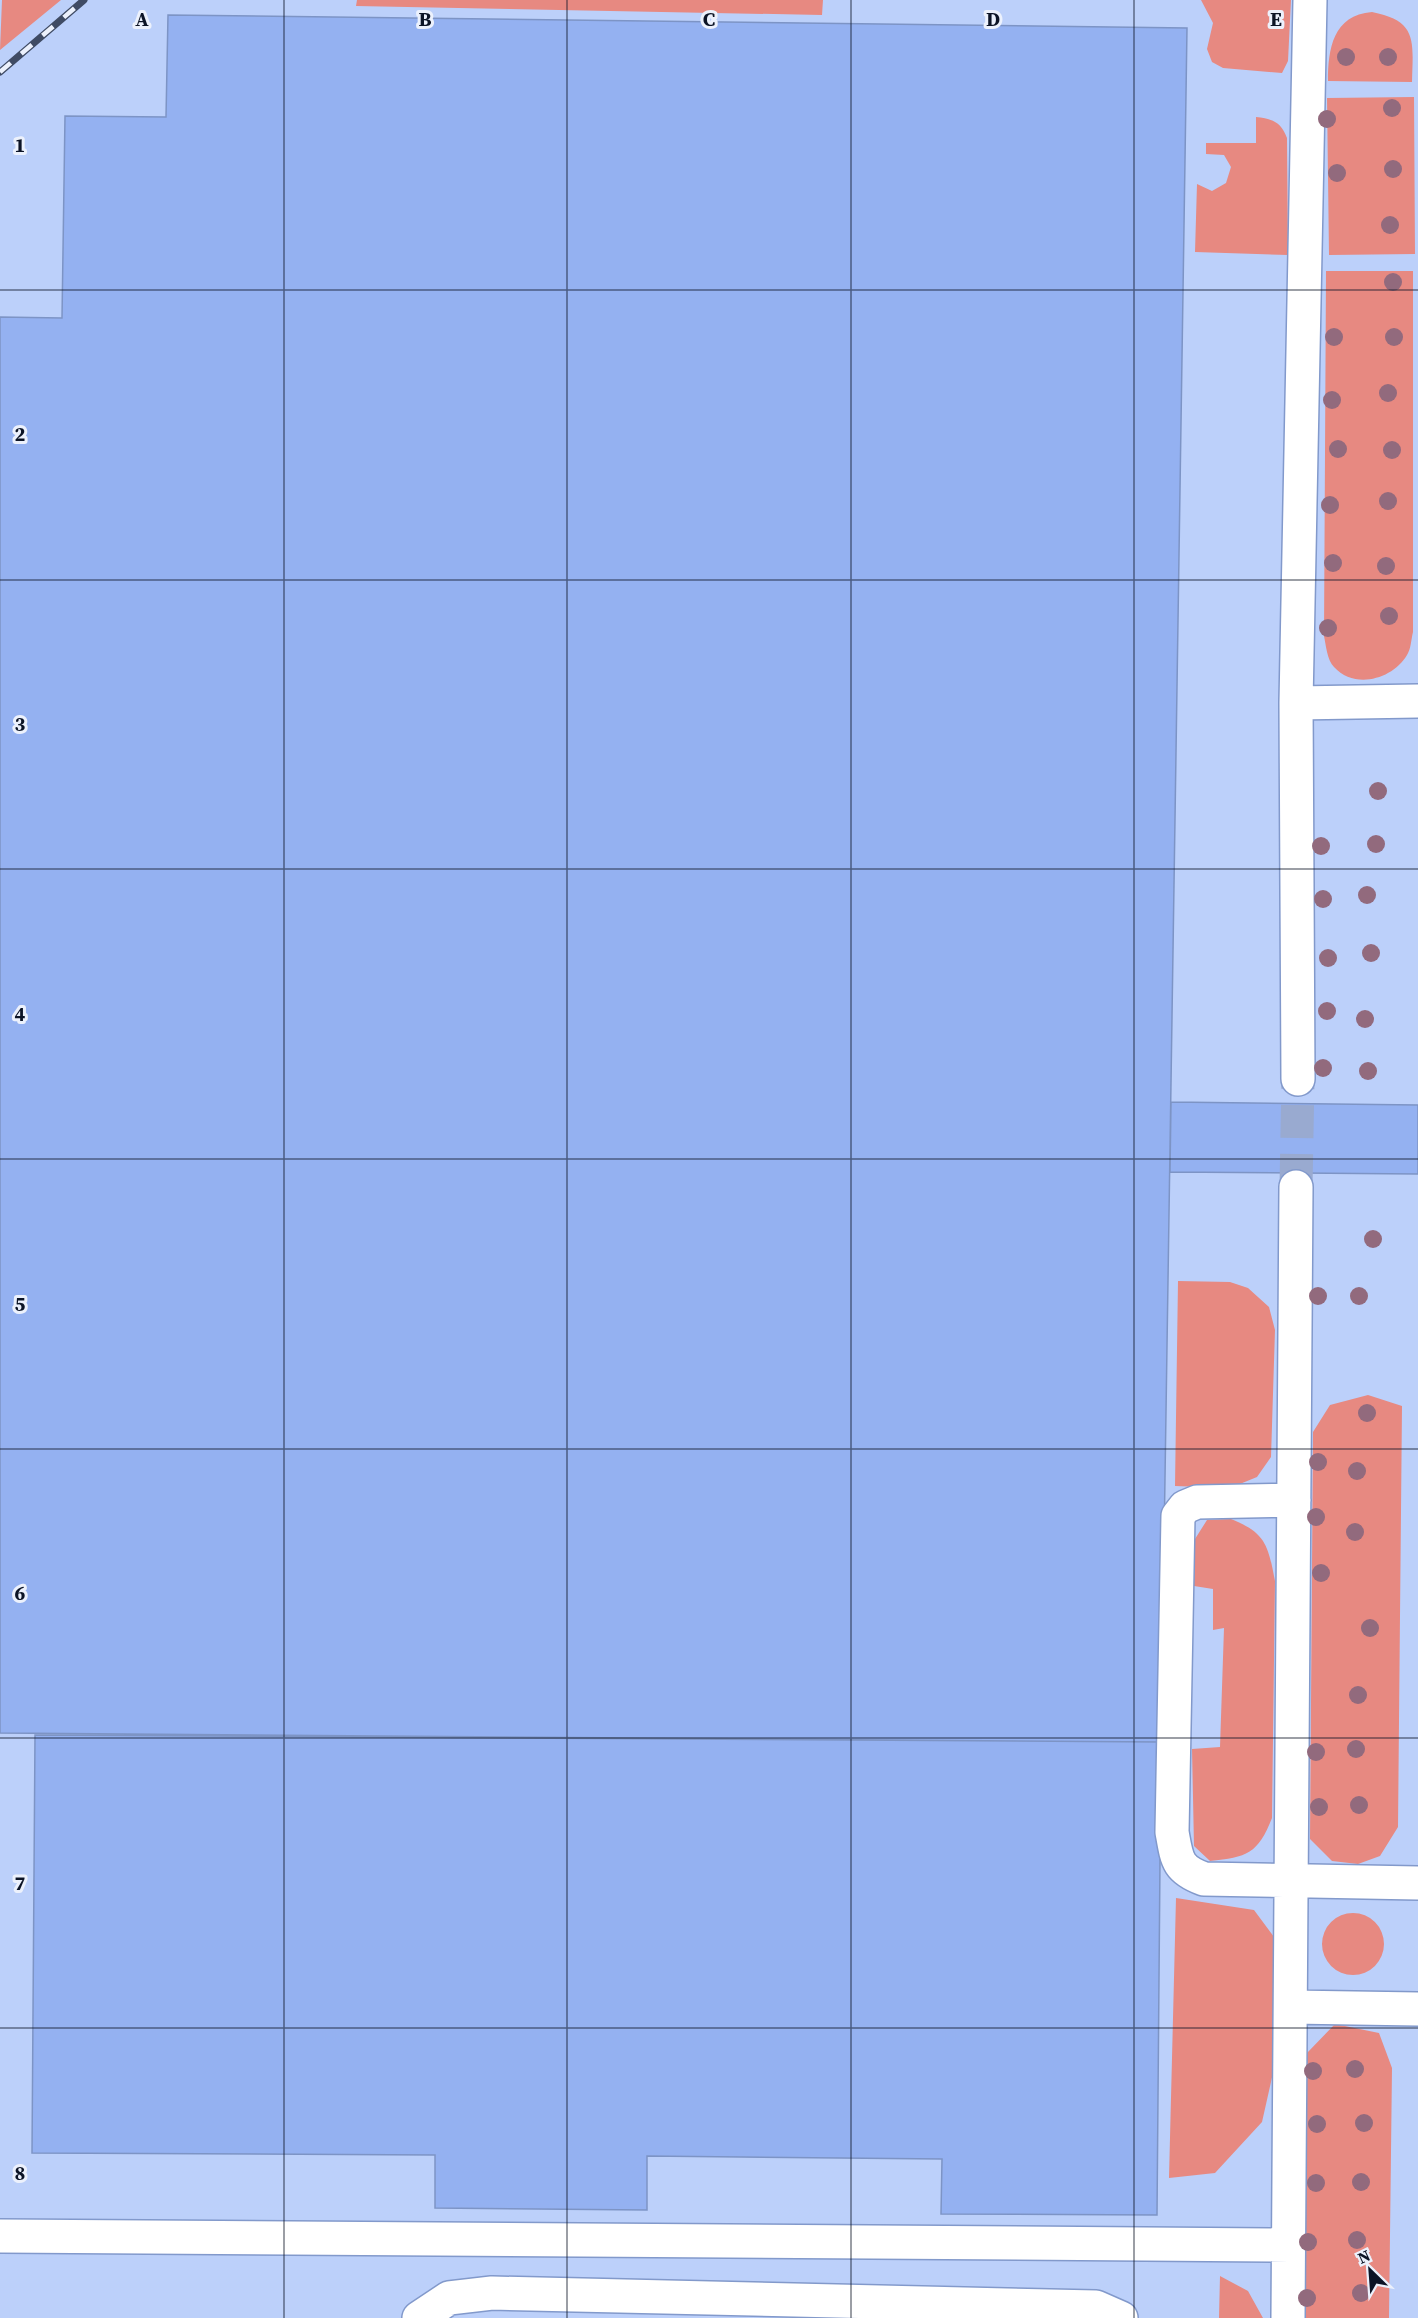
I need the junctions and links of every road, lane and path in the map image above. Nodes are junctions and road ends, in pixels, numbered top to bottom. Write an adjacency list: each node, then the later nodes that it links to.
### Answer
1 (1310, 0): 3 (lane)
2 (1418, 701): 3 (lane)
3 (1296, 703): 4 (lane)
4 (1298, 1079)
5 (1296, 1187): 6 (lane)
6 (1294, 1500): 7 (lane); 7 (lane)
7 (1292, 1882): 8 (lane); 9 (lane)
8 (1418, 1883)
9 (1291, 2007): 10 (lane); 12 (lane)
10 (1418, 2009)
11 (0, 2236): 12 (lane)
12 (1289, 2245): 17 (lane)
13 (745, 2308): 14 (lane); 15 (lane)
14 (827, 2308): 16 (lane)
15 (419, 2318)
16 (1121, 2318)
17 (1288, 2318)

